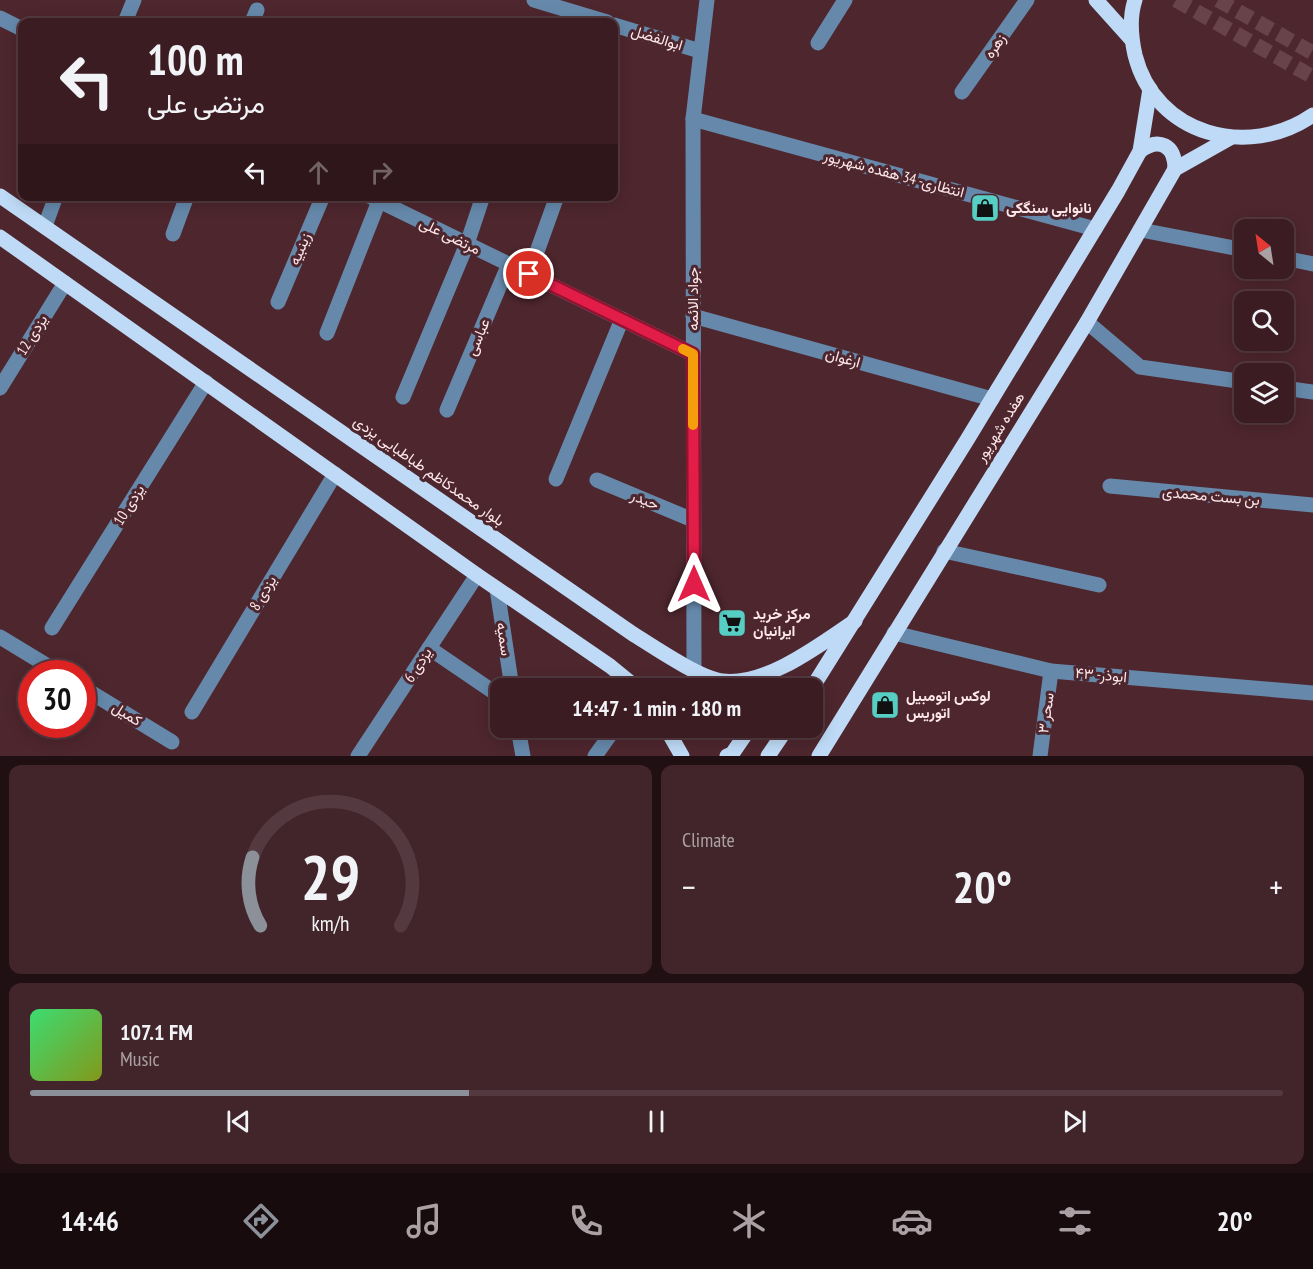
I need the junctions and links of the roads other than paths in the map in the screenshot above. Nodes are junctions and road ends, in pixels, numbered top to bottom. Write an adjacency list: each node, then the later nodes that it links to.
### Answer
1 (134, 0): 9 (street)
2 (534, 0): 10 (street)
3 (707, 0): 15 (street, جواد الائمه)
4 (845, 0): 14 (street)
5 (1027, 0): 17 (street, زهره)
6 (1096, 0): 13 (main road)
7 (1135, 0): 13 (main road)
8 (0, 18): 12 (street)
9 (127, 18)
10 (594, 18)
11 (618, 26): 15 (street, ابوالفضل)
12 (18, 27)
13 (1131, 39): 16 (main road)
14 (818, 43)
15 (700, 51): 19 (street, جواد الائمه)
16 (1150, 89): 20 (main road); 21 (main road, هفده شهریور)
17 (962, 92)
18 (1313, 116): 20 (main road)
19 (693, 119): 32 (street, انتظاری- 34 هفده شهریور); 44 (street, جواد الائمه)
20 (1230, 138): 22 (main road)
21 (1140, 151): 22 (main road); 32 (main road, هفده شهریور)
22 (1175, 169): 33 (main road, هفده شهریور)
23 (0, 196): 31 (main road, بلوار محمدکاظم طباطبایی یزدی)
24 (54, 201): 31 (street)
25 (185, 201): 34 (street)
26 (321, 201): 43 (street, زینبیه)
27 (375, 201): 47 (street)
28 (382, 201): 36 (street, مرتضی علی)
29 (481, 201): 36 (street)
30 (555, 201): 41 (street)
31 (45, 226): 73 (main road, بلوار محمدکاظم طباطبایی یزدی)
32 (1095, 229): 55 (main road, هفده شهریور)
33 (1141, 230): 37 (street); 46 (main road, هفده شهریور)
34 (173, 234)
35 (0, 237): 42 (main road)
36 (467, 244): 39 (street, مرتضی علی); 54 (street)
37 (1234, 248)
38 (1294, 260): 40 (street)
39 (509, 264): 41 (street, مرتضی علی); 56 (street, عباسی)
40 (1313, 264)
41 (529, 274): 45 (street, مرتضی علی)
42 (65, 283): 50 (main road); 51 (street, یزدی 12)
43 (278, 302)
44 (693, 316): 48 (street, جواد الائمه); 55 (street, ارغوان)
45 (622, 319): 48 (street, مرتضی علی); 58 (street)
46 (1087, 322): 49 (street); 63 (main road, هفده شهریور)
47 (327, 333)
48 (693, 354): 62 (street, جواد الائمه)
49 (1234, 380)
50 (206, 382): 57 (main road); 68 (street, یزدی 10)
51 (0, 388)
52 (1294, 389): 53 (street)
53 (1313, 392)
54 (403, 397)
55 (992, 399): 67 (main road, هفده شهریور)
56 (447, 410)
57 (335, 474): 64 (main road); 83 (street, یزدی 8)
58 (556, 479)
59 (597, 480): 62 (street, حیدر)
60 (1110, 486): 61 (street, بن بست محمدی)
61 (1313, 505)
62 (693, 520): 73 (street, جواد الائمه)
63 (944, 551): 65 (street); 69 (main road, هفده شهریور)
64 (477, 575): 66 (main road); 71 (street, یزدی 6)
65 (1099, 585)
66 (497, 589): 75 (street, سمیه); 76 (main road)
67 (855, 621): 78 (main road, بلوار محمدکاظم طباطبایی یزدی); 79 (main road, هفده شهریور)
68 (52, 628)
69 (894, 633): 74 (street, ابوذر- ۴۳); 96 (main road, هفده شهریور)
70 (0, 637): 72 (street)
71 (429, 648): 80 (street); 90 (street, یزدی 6)
72 (38, 660)
73 (694, 670): 77 (main road, بلوار محمدکاظم طباطبایی یزدی)
74 (1052, 670): 81 (street, ابوذر- ۴۳); 97 (street, سحر ۳)
75 (510, 678)
76 (625, 678)
77 (712, 678)
78 (756, 678)
79 (818, 678)
80 (490, 690)
81 (1313, 693)
82 (96, 696): 89 (street, کمیل)
83 (192, 712)
84 (520, 738): 91 (street)
85 (608, 738): 92 (street)
86 (672, 738): 93 (main road)
87 (743, 738): 94 (main road)
88 (780, 738): 95 (main road)
89 (172, 742)
90 (358, 756)
91 (523, 756)
92 (595, 756)
93 (682, 756)
94 (727, 756)
95 (768, 756)
96 (819, 756)
97 (1040, 756)

